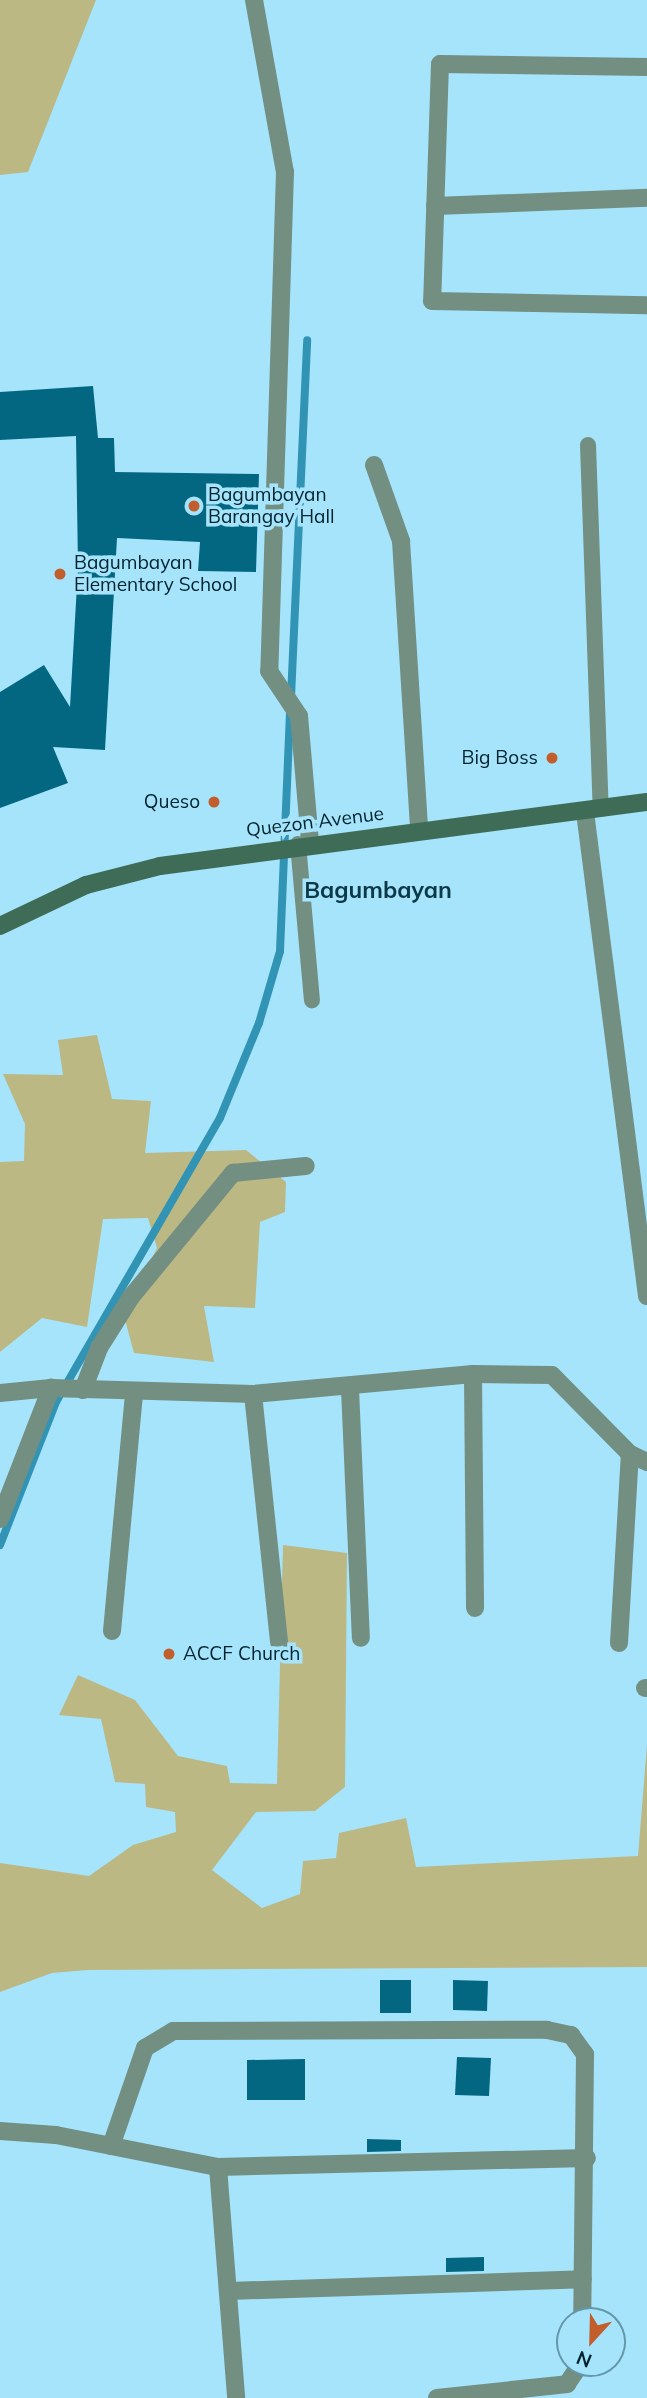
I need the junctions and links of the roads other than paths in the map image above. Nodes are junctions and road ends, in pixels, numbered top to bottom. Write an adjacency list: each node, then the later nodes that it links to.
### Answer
1 (254, 0): 11 (street)
2 (647, 67): 4 (street)
3 (647, 198): 4 (street)
4 (436, 206): 5 (street)
5 (647, 304)
6 (588, 445): 9 (lane)
7 (374, 465): 10 (street)
8 (647, 802): 9 (main road, Quezon Avenue)
9 (593, 811): 10 (main road, Quezon Avenue); 15 (street)
10 (419, 830): 11 (main road, Quezon Avenue)
11 (304, 843): 12 (main road, Quezon Avenue); 13 (lane)
12 (0, 926)
13 (312, 1000)
14 (306, 1166): 20 (street)
15 (638, 1173): 16 (street)
16 (647, 1296)
17 (473, 1374): 19 (street); 24 (street); 26 (street)
18 (51, 1388): 20 (street); 22 (street); 25 (street)
19 (350, 1388): 23 (street); 28 (street)
20 (83, 1390): 21 (street)
21 (134, 1392): 23 (street); 27 (street)
22 (0, 1394)
23 (253, 1394): 29 (street)
24 (639, 1458): 30 (street)
25 (0, 1519)
26 (475, 1608)
27 (112, 1631)
28 (361, 1638)
29 (279, 1643)
30 (619, 1643)
31 (0, 2131): 32 (street)
32 (111, 2146): 33 (street); 34 (street)
33 (587, 2158): 34 (street); 35 (street)
34 (218, 2167): 36 (street)
35 (583, 2279): 36 (street); 37 (street)
36 (229, 2291): 39 (street)
37 (582, 2307)
38 (572, 2377): 40 (street)
39 (236, 2398)
40 (436, 2398)

